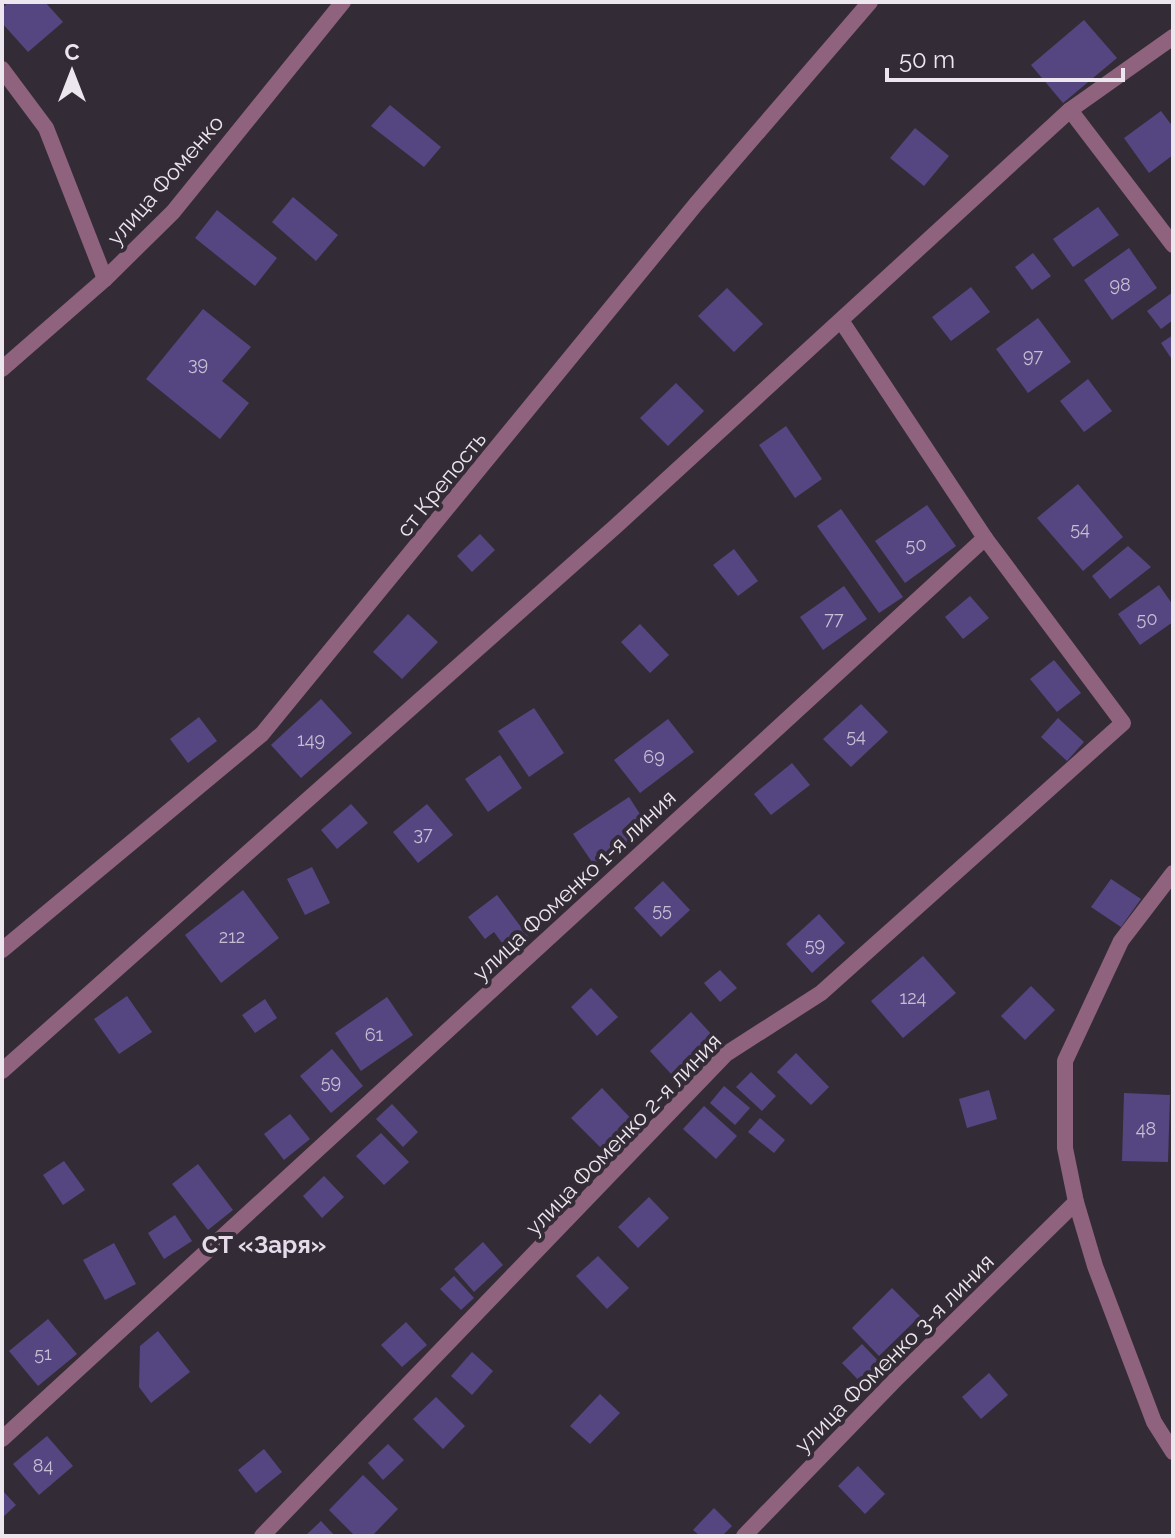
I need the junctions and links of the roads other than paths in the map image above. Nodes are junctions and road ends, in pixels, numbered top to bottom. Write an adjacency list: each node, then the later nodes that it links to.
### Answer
1 (343, 2): 7 (street, улица Фоменко)
2 (870, 2): 12 (street, ст Крепость)
3 (1173, 37): 5 (street)
4 (2, 69): 7 (street)
5 (1070, 110): 6 (street); 8 (street)
6 (1173, 245)
7 (105, 279): 9 (street, улица Фоменко)
8 (842, 322): 10 (street); 13 (street)
9 (2, 369)
10 (985, 538): 15 (street, улица Фоменко 1-я линия); 17 (street, улица Фоменко 2-я линия)
11 (1173, 873): 14 (street)
12 (2, 950)
13 (2, 1071)
14 (1076, 1202): 16 (street); 18 (street, улица Фоменко 3-я линия)
15 (2, 1439)
16 (1173, 1452)
17 (262, 1536)
18 (744, 1536)

